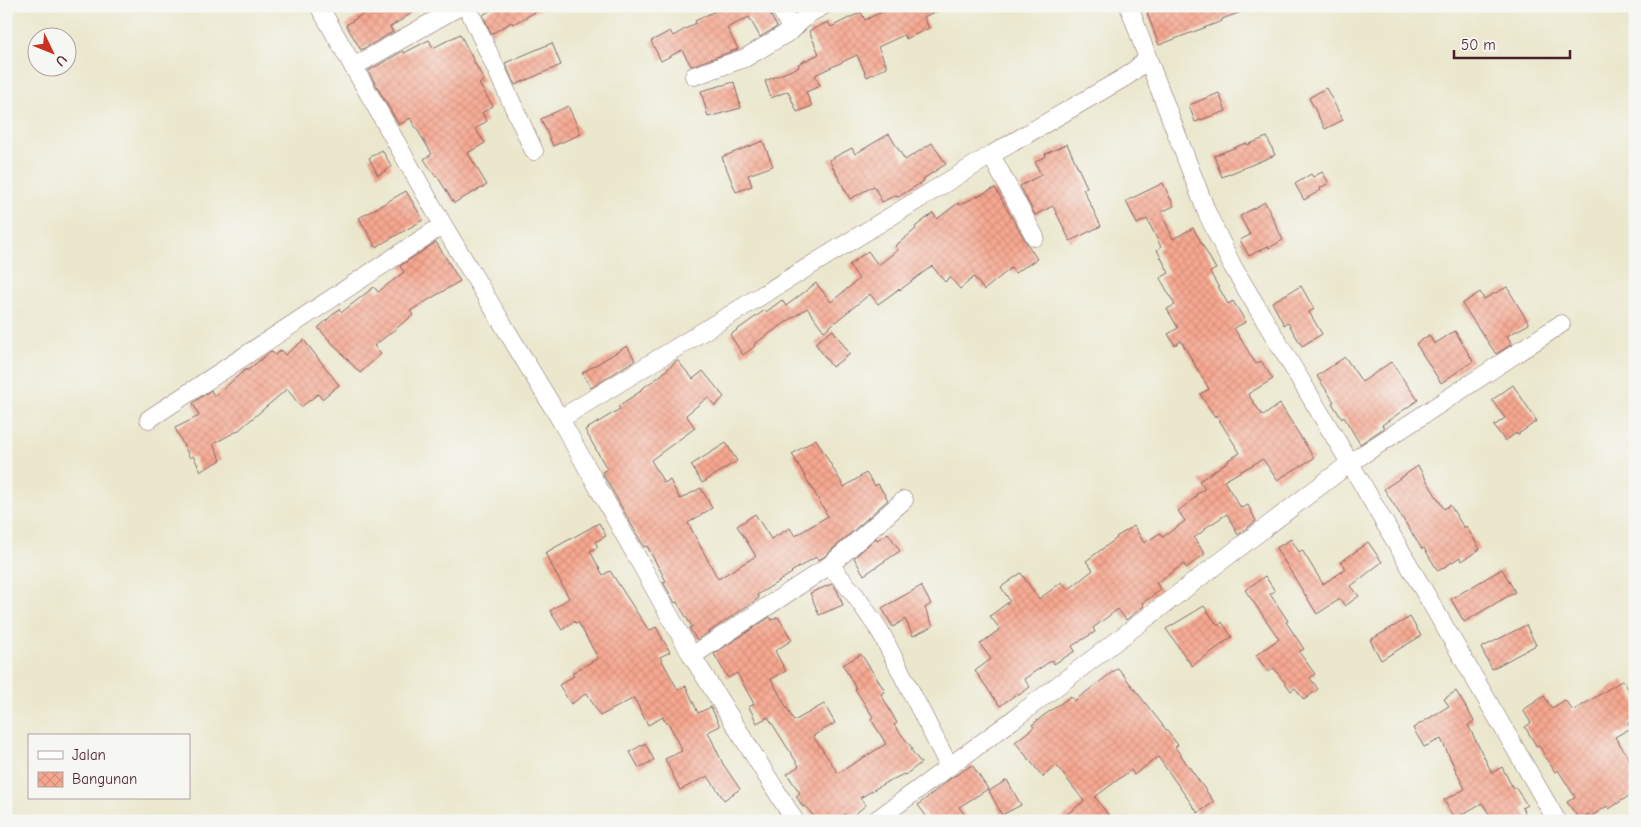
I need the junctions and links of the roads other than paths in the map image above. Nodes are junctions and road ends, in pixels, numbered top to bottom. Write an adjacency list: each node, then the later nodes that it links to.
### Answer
1 (318, 6): 9 (street)
2 (460, 6): 9 (street)
3 (467, 6): 11 (street)
4 (779, 6): 7 (street)
5 (822, 6): 7 (street)
6 (1129, 6): 8 (street)
7 (792, 30): 10 (street)
8 (1148, 59): 12 (street); 18 (street)
9 (353, 67): 13 (street)
10 (694, 76)
11 (534, 151)
12 (992, 155): 14 (street); 17 (street)
13 (444, 225): 16 (street); 17 (street)
14 (1035, 236)
15 (1561, 324): 18 (street)
16 (149, 419)
17 (560, 419): 21 (street)
18 (1350, 463): 22 (street); 25 (street)
19 (904, 500): 20 (street)
20 (830, 565): 21 (street); 22 (street)
21 (692, 656): 23 (street)
22 (949, 766): 24 (street)
23 (795, 821)
24 (875, 821)
25 (1557, 821)

